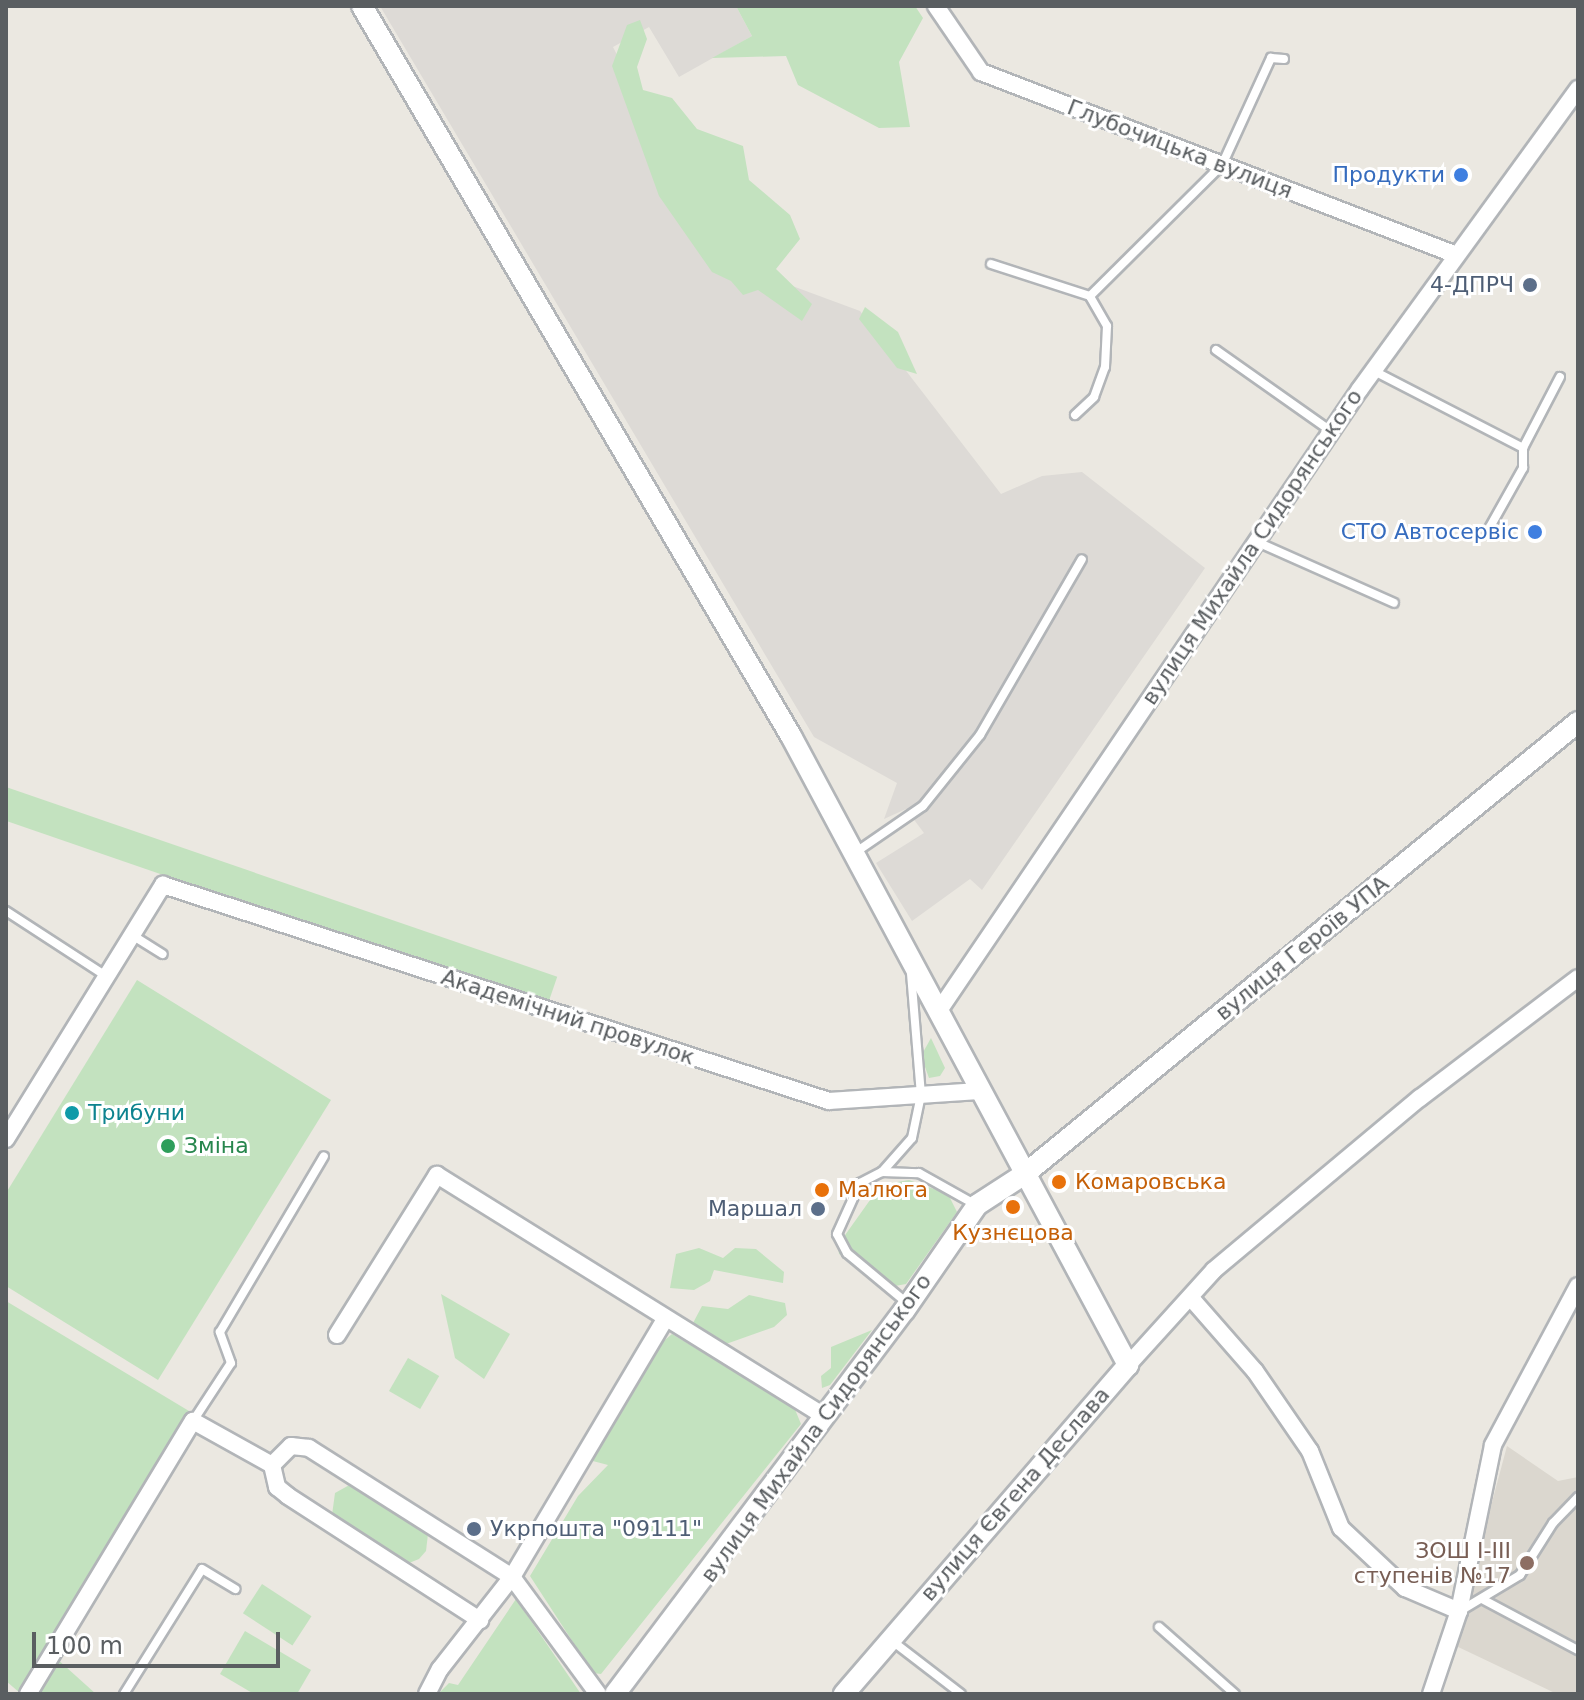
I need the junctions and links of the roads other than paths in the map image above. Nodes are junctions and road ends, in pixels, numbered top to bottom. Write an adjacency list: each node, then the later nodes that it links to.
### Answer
1 (362, 6): 20 (street)
2 (936, 6): 5 (street, Глубочицька вулиця)
3 (1284, 59): 5 (lane)
4 (1578, 89): 6 (street, вулиця Михайла Сидорянського)
5 (1222, 165): 6 (street, Глубочицька вулиця); 8 (lane)
6 (1454, 254): 10 (street, вулиця Михайла Сидорянського)
7 (991, 264): 8 (lane)
8 (1090, 296): 12 (lane)
9 (1216, 350): 13 (lane)
10 (1374, 371): 13 (street, вулиця Михайла Сидорянського); 14 (lane)
11 (1560, 377): 14 (lane)
12 (1075, 415)
13 (1331, 431): 16 (street, вулиця Михайла Сидорянського)
14 (1523, 448): 15 (lane)
15 (1486, 534)
16 (1255, 541): 18 (lane); 27 (street, вулиця Михайла Сидорянського)
17 (1082, 559): 20 (lane)
18 (1394, 603)
19 (1578, 722): 33 (street, вулиця Героїв УПА)
20 (852, 855): 24 (street)
21 (6, 911): 25 (lane)
22 (132, 935): 23 (lane); 25 (street); 29 (street, Академічний провулок)
23 (162, 954)
24 (910, 961): 27 (street); 29 (lane)
25 (107, 976): 30 (street)
26 (1578, 978): 36 (street, вулиця Євгена Деслава)
27 (938, 1012): 28 (street)
28 (979, 1091): 29 (street, Академічний провулок); 33 (street)
29 (921, 1095): 32 (lane)
30 (6, 1139)
31 (324, 1156): 42 (lane)
32 (882, 1172): 34 (lane); 37 (lane)
33 (1026, 1173): 34 (street, вулиця Михайла Сидорянського); 40 (street)
34 (977, 1205): 37 (street, вулиця Михайла Сидорянського)
35 (1578, 1286): 48 (street)
36 (1191, 1298): 40 (street, вулиця Євгена Деслава); 48 (street)
37 (909, 1304): 41 (street, вулиця Михайла Сидорянського)
38 (665, 1319): 39 (street); 41 (street); 45 (street)
39 (337, 1335)
40 (1128, 1365): 51 (street, вулиця Євгена Деслава)
41 (824, 1416): 57 (street, вулиця Михайла Сидорянського)
42 (193, 1421): 43 (street); 53 (street)
43 (272, 1465): 45 (street); 49 (street)
44 (1578, 1497): 47 (lane)
45 (512, 1577): 49 (street); 56 (street)
46 (235, 1589): 54 (lane)
47 (1482, 1599): 48 (lane); 52 (lane)
48 (1459, 1611): 61 (street)
49 (480, 1620): 55 (street)
50 (1159, 1627): 60 (lane)
51 (890, 1640): 58 (street, вулиця Євгена Деслава); 59 (lane)
52 (1578, 1650)
53 (28, 1694)
54 (124, 1694)
55 (427, 1694)
56 (598, 1694)
57 (615, 1694)
58 (844, 1694)
59 (961, 1694)
60 (1235, 1694)
61 (1431, 1694)

